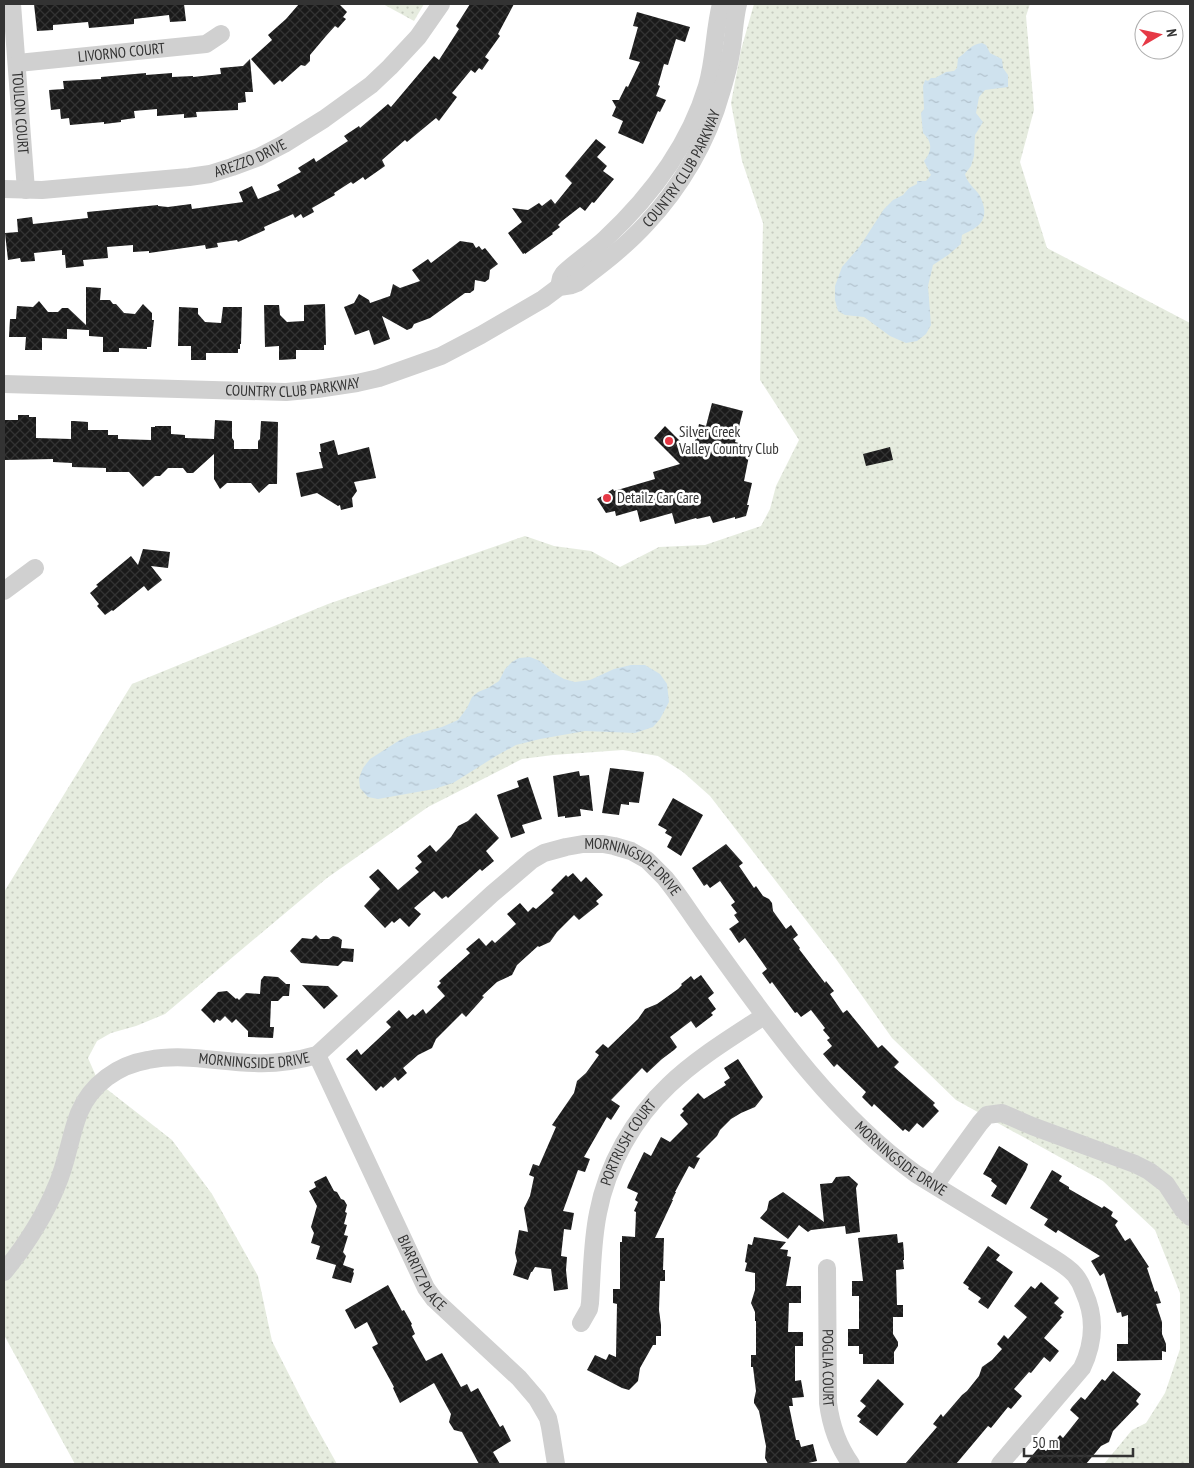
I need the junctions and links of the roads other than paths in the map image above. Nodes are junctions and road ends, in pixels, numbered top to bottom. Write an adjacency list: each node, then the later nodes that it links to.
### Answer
1 (12, 4): 5 (street, TOULON COURT)
2 (441, 4): 8 (street, AREZZO DRIVE)
3 (728, 11): 6 (street, COUNTRY CLUB PARKWAY); 9 (street, COUNTRY CLUB PARKWAY)
4 (221, 34): 5 (street, LIVORNO COURT)
5 (18, 63): 8 (street, TOULON COURT)
6 (658, 180): 9 (street); 10 (street, COUNTRY CLUB PARKWAY)
7 (4, 190): 8 (street, AREZZO DRIVE)
8 (26, 190)
9 (674, 190): 10 (street, COUNTRY CLUB PARKWAY)
10 (558, 287): 11 (street, COUNTRY CLUB PARKWAY)
11 (4, 384)
12 (35, 568): 13 (street)
13 (4, 591)
14 (764, 1016): 15 (street, MORNINGSIDE DRIVE); 16 (street, MORNINGSIDE DRIVE); 20 (street, PORTRUSH COURT)
15 (317, 1056): 19 (street, MORNINGSIDE DRIVE); 21 (street, BIARRITZ PLACE)
16 (935, 1185): 17 (street); 23 (street, MORNINGSIDE DRIVE)
17 (1190, 1218)
18 (827, 1268): 22 (street, POGLIA COURT)
19 (4, 1272)
20 (581, 1323)
21 (556, 1464)
22 (851, 1464)
23 (1000, 1464)

